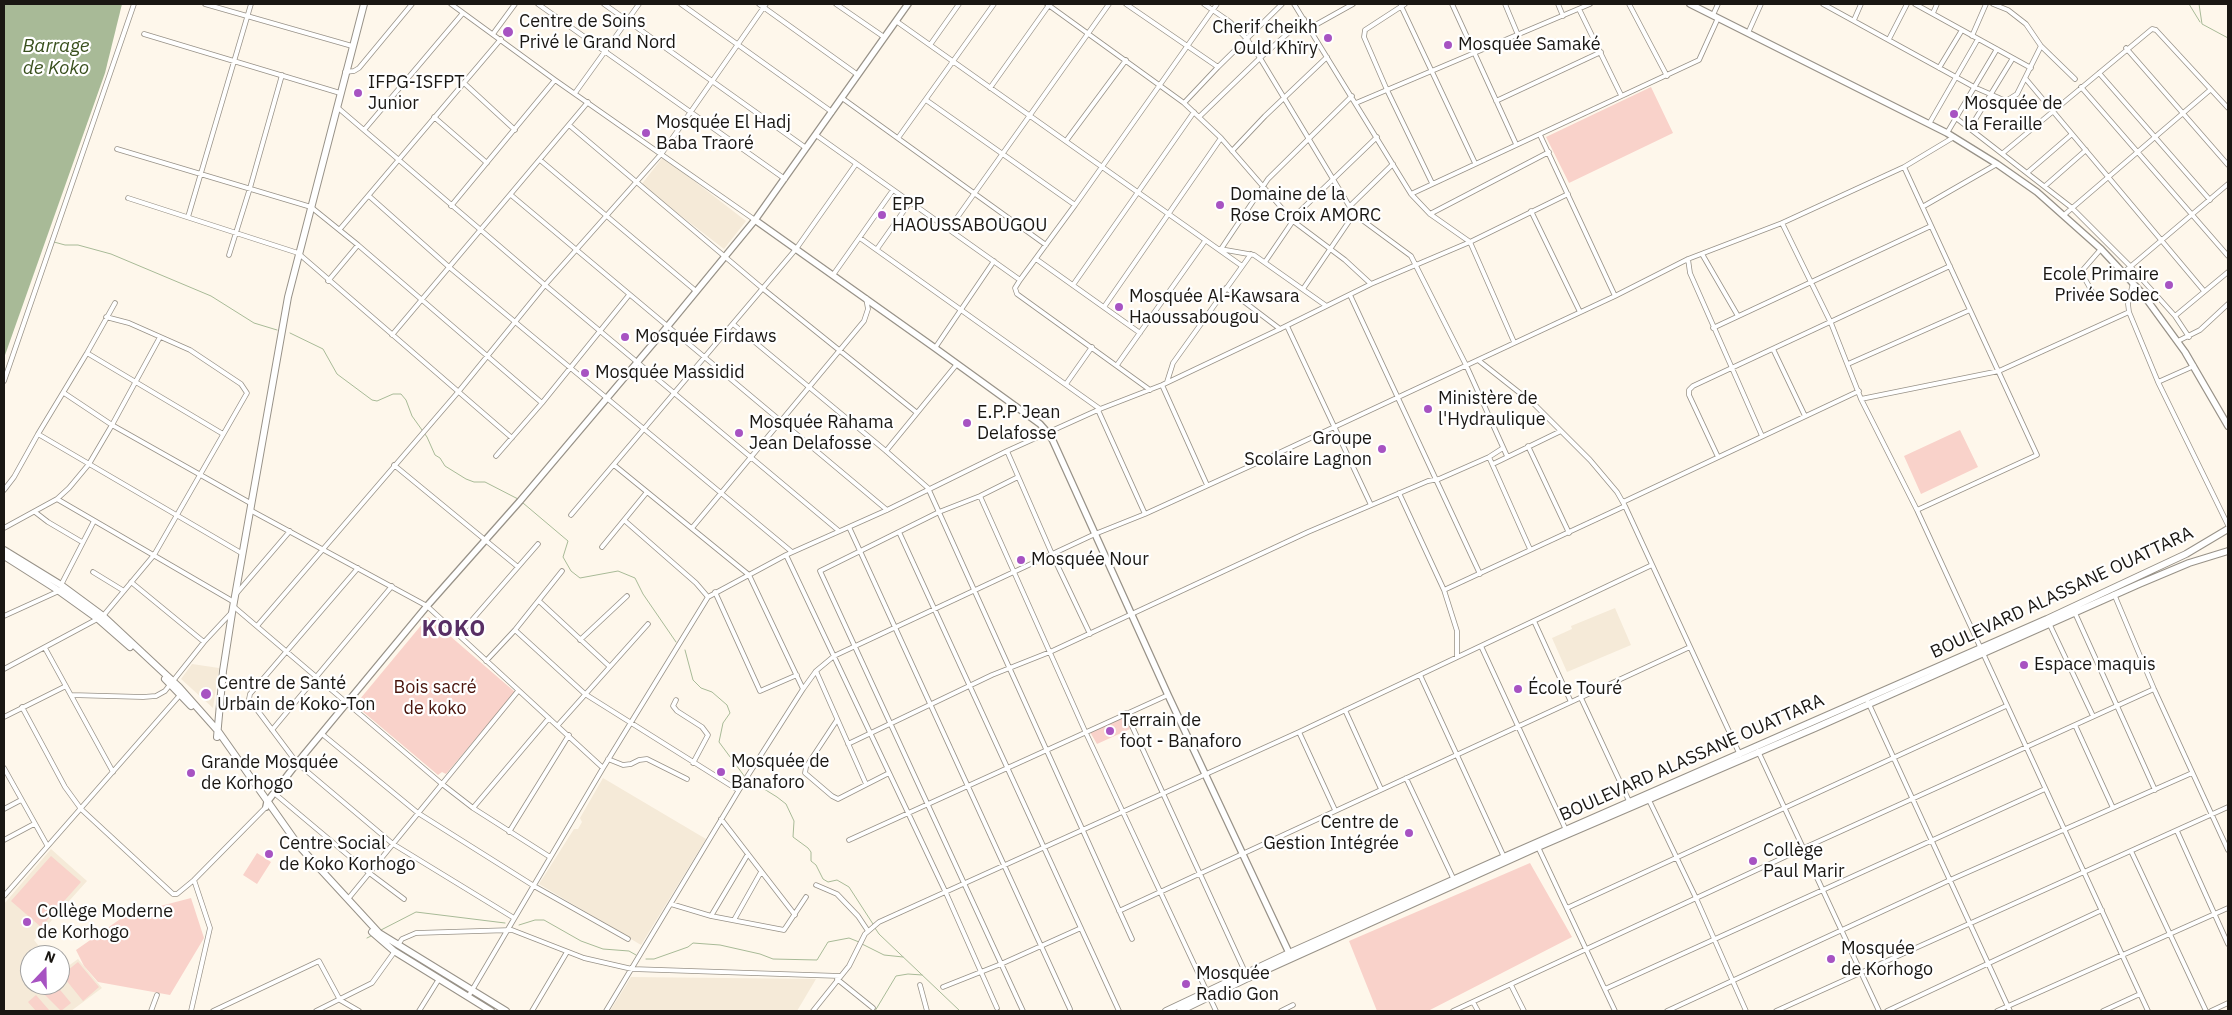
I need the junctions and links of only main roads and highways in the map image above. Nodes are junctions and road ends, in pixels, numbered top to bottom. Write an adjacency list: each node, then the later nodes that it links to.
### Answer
1 (364, 4): 9 (main road)
2 (2228, 529): 7 (main road, BOULEVARD ALASSANE OUATTARA)
3 (4, 550): 6 (main road)
4 (2228, 551): 7 (main road, BOULEVARD ALASSANE OUATTARA)
5 (4, 556): 6 (main road)
6 (60, 588): 9 (main road)
7 (2113, 592): 8 (main road, BOULEVARD ALASSANE OUATTARA); 8 (main road, BOULEVARD ALASSANE OUATTARA)
8 (2048, 622): 10 (main road, BOULEVARD ALASSANE OUATTARA)
9 (218, 734): 14 (main road)
10 (1647, 797): 11 (main road, BOULEVARD ALASSANE OUATTARA); 11 (main road, BOULEVARD ALASSANE OUATTARA)
11 (1611, 813): 12 (main road, BOULEVARD ALASSANE OUATTARA); 12 (main road, BOULEVARD ALASSANE OUATTARA)
12 (1537, 845): 13 (main road, BOULEVARD ALASSANE OUATTARA); 13 (main road, BOULEVARD ALASSANE OUATTARA)
13 (1456, 882): 16 (main road, BOULEVARD ALASSANE OUATTARA)
14 (375, 931): 15 (main road); 15 (main road)
15 (396, 948): 17 (main road); 18 (main road)
16 (1208, 995): 19 (main road, BOULEVARD ALASSANE OUATTARA); 20 (main road, BOULEVARD ALASSANE OUATTARA)
17 (491, 1011)
18 (506, 1011)
19 (1166, 1011)
20 (1180, 1011)

